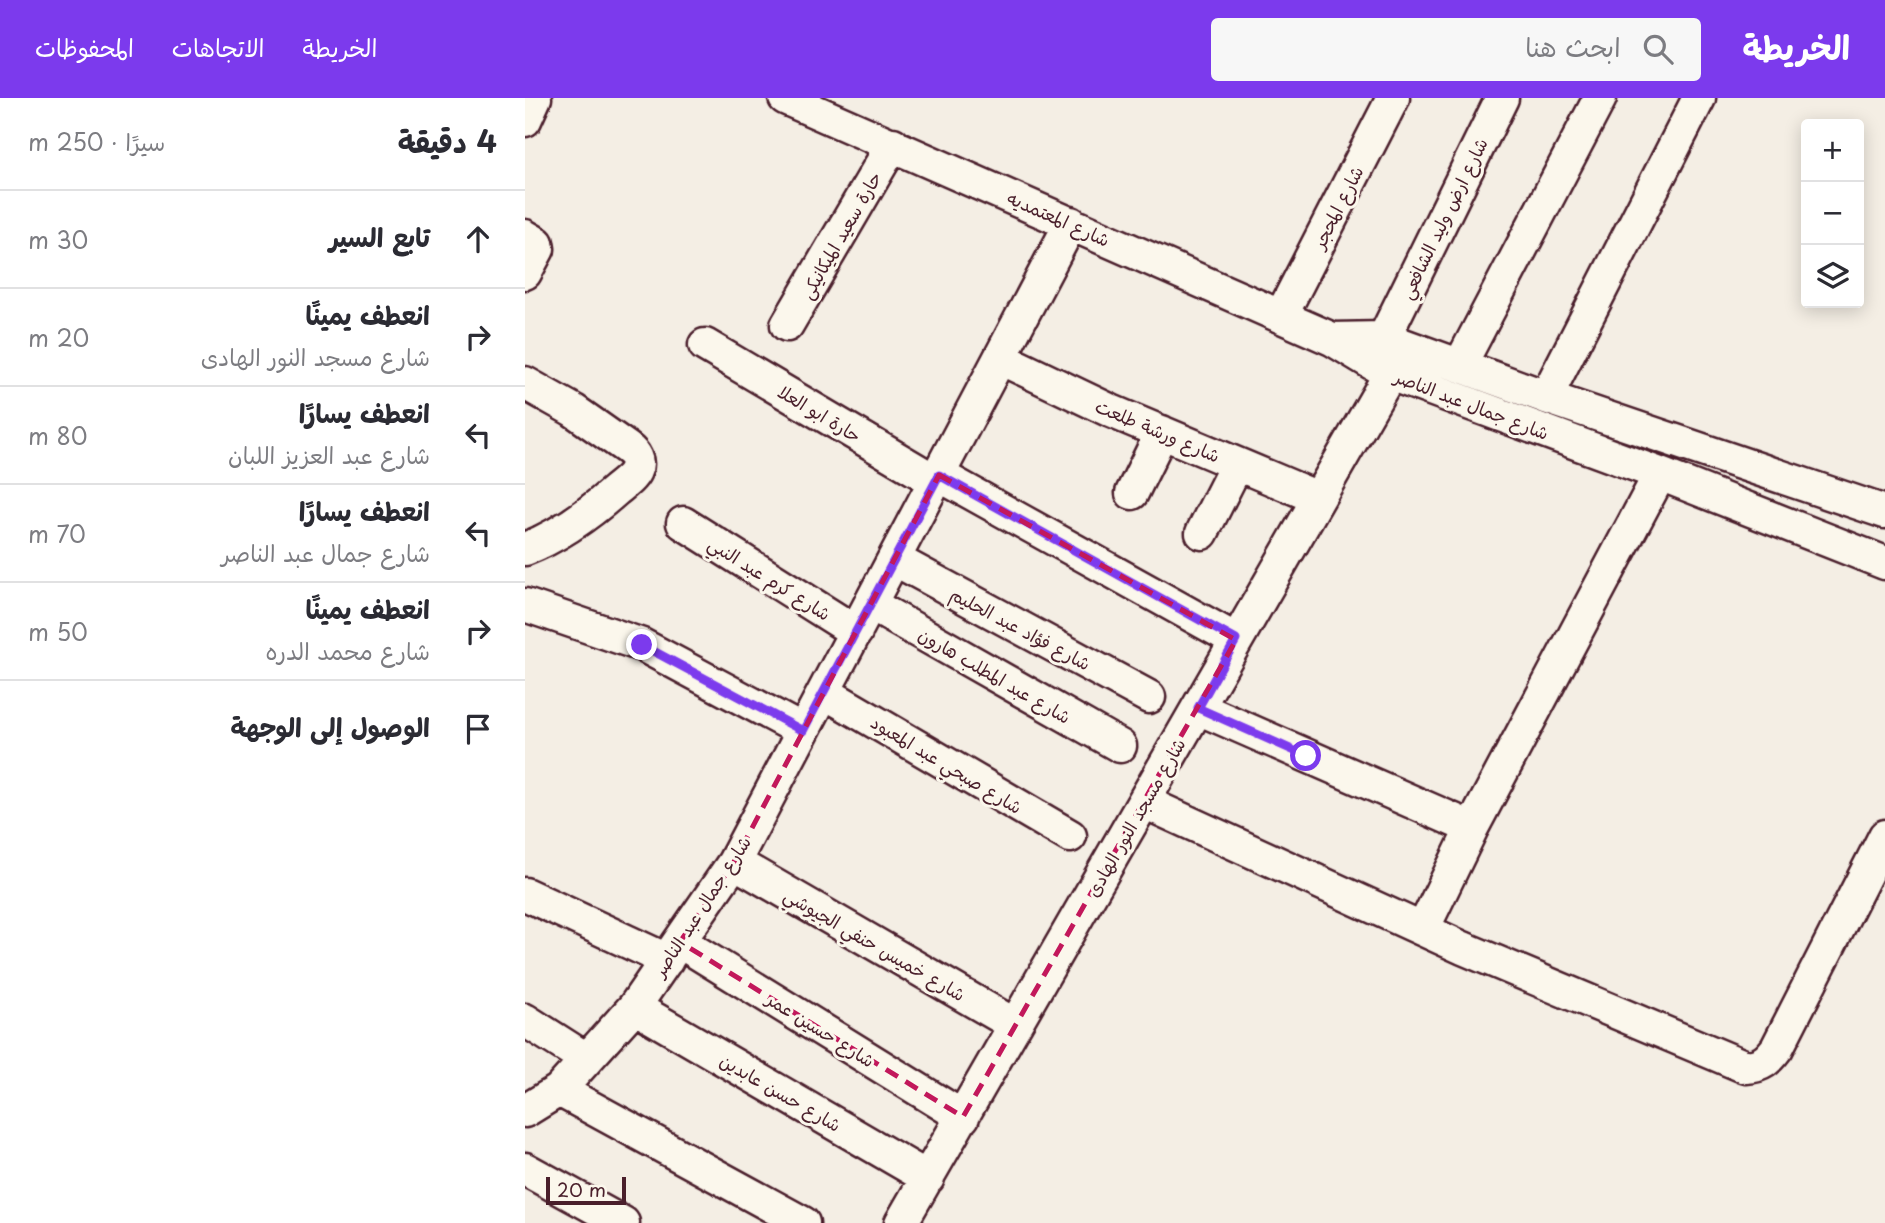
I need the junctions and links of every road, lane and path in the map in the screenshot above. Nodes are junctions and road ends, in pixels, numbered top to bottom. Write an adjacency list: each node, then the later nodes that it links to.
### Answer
1 (535, 98): 7 (street)
2 (785, 98): 8 (street, شارع المعتمديه)
3 (1393, 98): 12 (street, شارع المحجر)
4 (1502, 98): 14 (street, شارع ارض وليد الشافعي)
5 (1600, 98): 18 (street)
6 (1699, 98): 21 (street)
7 (525, 120)
8 (893, 144): 9 (street, شارع المعتمديه); 13 (street, حارة سعيد الميكانيكى)
9 (1071, 223): 12 (street, شارع المعتمديه); 17 (street, شارع جمال عبد الناصر)
10 (525, 236): 11 (street)
11 (525, 273)
12 (1281, 316): 15 (street, شارع المعتمديه)
13 (787, 325)
14 (1384, 338): 15 (street, شارع جمال عبد الناصر); 18 (street, شارع جمال عبد الناصر)
15 (1332, 339): 19 (street, شارع جمال عبد الناصر)
16 (705, 345): 25 (street, حارة ابو العلا)
17 (1000, 358): 22 (street, شارع ورشة طلعت); 25 (street, شارع جمال عبد الناصر)
18 (1460, 365): 21 (street, شارع جمال عبد الناصر)
19 (1390, 374): 24 (street, شارع جمال عبد الناصر); 27 (street, شارع مسجد النور الهادى)
20 (525, 383): 31 (street)
21 (1546, 397): 28 (street, شارع جمال عبد الناصر)
22 (1162, 432): 23 (street, شارع ورشة طلعت); 26 (street)
23 (1237, 464): 27 (street, شارع ورشة طلعت); 30 (street)
24 (1660, 474): 33 (street, شارع جمال عبد الناصر); 43 (street)
25 (937, 478): 32 (street, شارع جمال عبد الناصر); 36 (street, حارة ابو العلا)
26 (1132, 494)
27 (1318, 498): 36 (street, شارع مسجد النور الهادى)
28 (1885, 512)
29 (683, 523): 35 (street, شارع كرم عبد النبي)
30 (1202, 533)
31 (525, 549)
32 (894, 559): 35 (street, شارع جمال عبد الناصر); 38 (street, شارع فؤاد عبد الحليم)
33 (1885, 563)
34 (525, 605): 40 (street)
35 (863, 618): 37 (street, شارع جمال عبد الناصر); 41 (street, شارع عبد المطلب هارون)
36 (1236, 640): 39 (street, شارع مسجد النور الهادى)
37 (824, 692): 40 (street, شارع جمال عبد الناصر); 44 (street, شارع صبحي عبد المعبود)
38 (1149, 697)
39 (1198, 708): 42 (street, شارع مسجد النور الهادى); 43 (street)
40 (803, 731): 46 (street, شارع جمال عبد الناصر)
41 (1120, 746)
42 (1144, 802): 48 (street); 52 (street, شارع مسجد النور الهادى)
43 (1472, 828): 48 (street)
44 (1070, 836)
45 (1885, 836): 48 (street)
46 (734, 862): 49 (street, شارع جمال عبد الناصر); 52 (street, شارع خميس حنفي الجيوشي)
47 (525, 894): 49 (street, شارع حسين عمر)
48 (1423, 929)
49 (673, 951): 50 (street, شارع جمال عبد الناصر); 56 (street, شارع حسين عمر)
50 (634, 1007): 53 (street, شارع جمال عبد الناصر); 58 (street, شارع حسن عابدين)
51 (525, 1020): 53 (street)
52 (1015, 1025): 56 (street, شارع مسجد النور الهادى)
53 (586, 1059): 54 (street, شارع جمال عبد الناصر)
54 (559, 1090): 55 (street, شارع جمال عبد الناصر); 60 (street)
55 (525, 1111)
56 (963, 1117): 58 (street, شارع مسجد النور الهادى)
57 (525, 1169): 59 (street)
58 (928, 1178): 61 (street, شارع مسجد النور الهادى)
59 (620, 1222)
60 (803, 1223)
61 (901, 1223)

